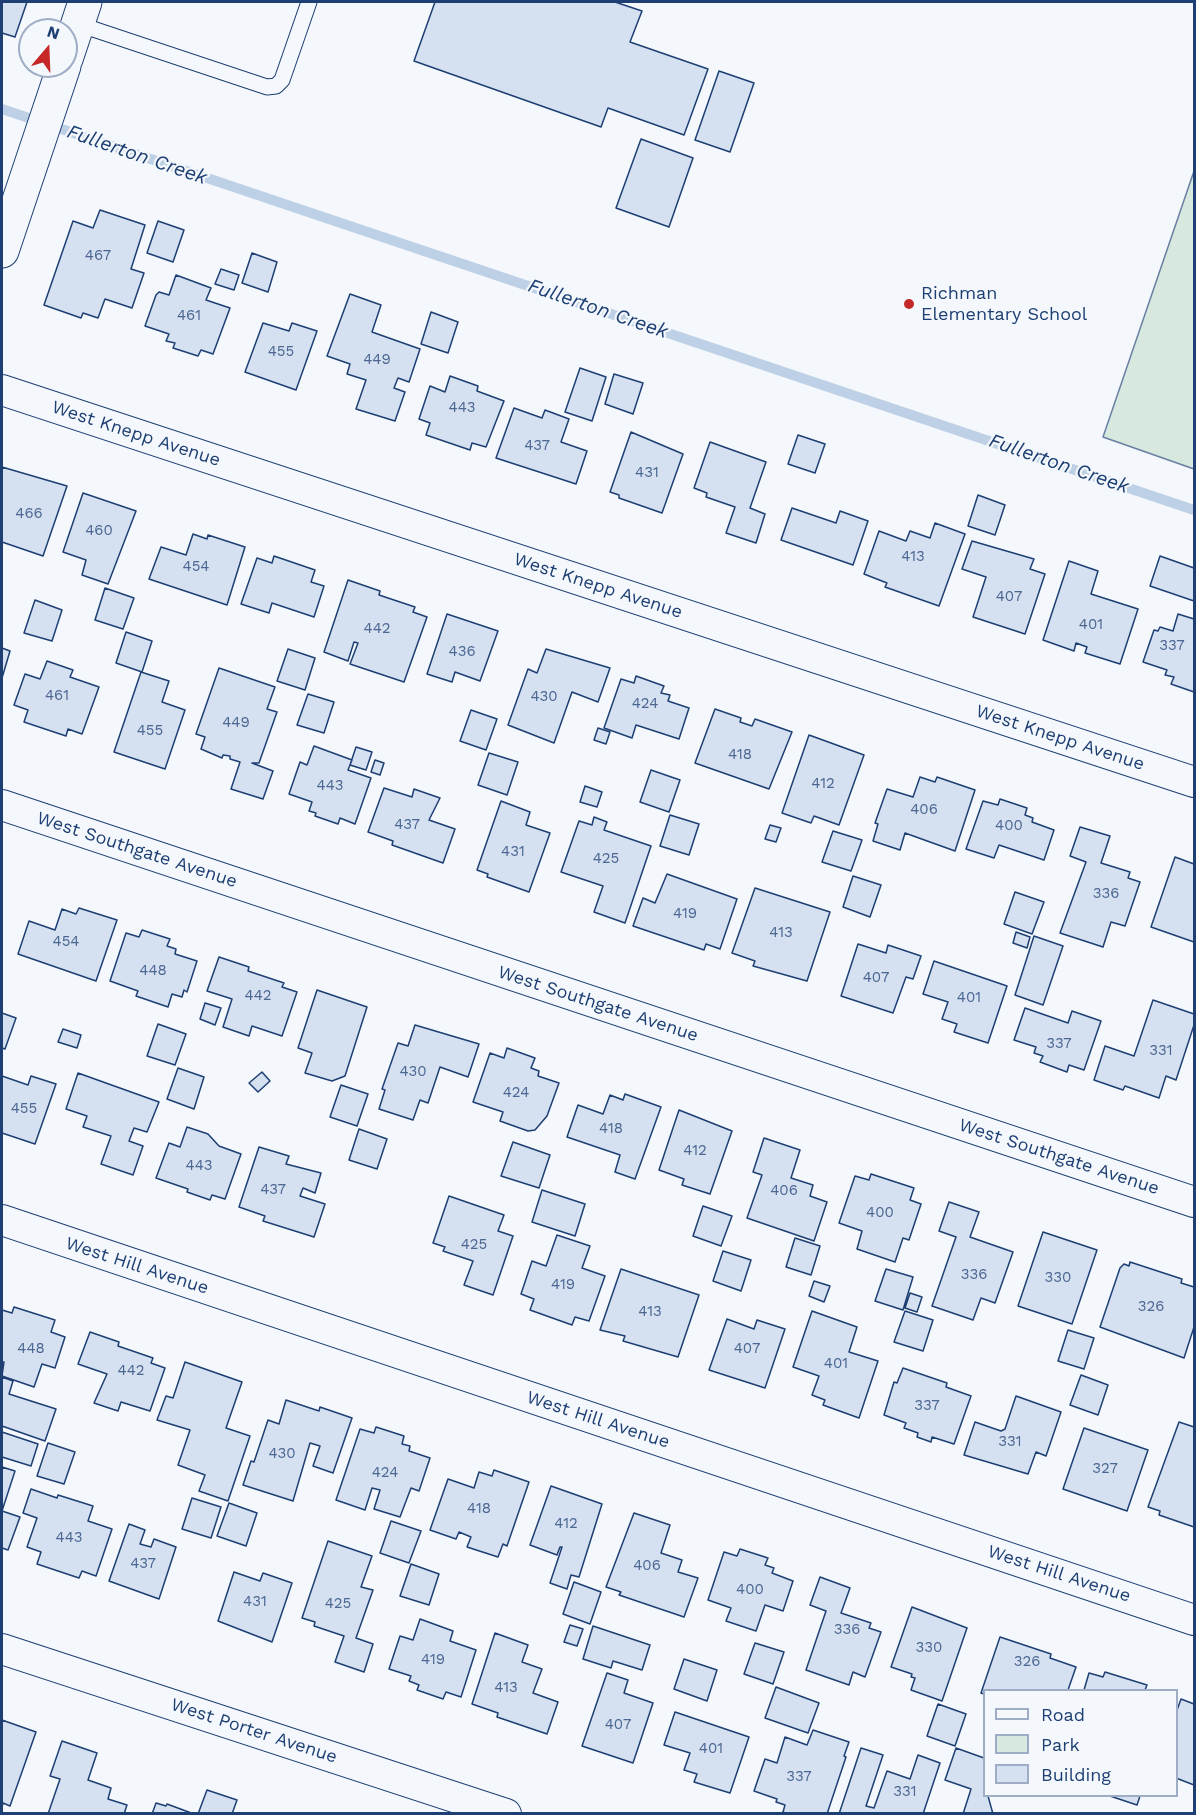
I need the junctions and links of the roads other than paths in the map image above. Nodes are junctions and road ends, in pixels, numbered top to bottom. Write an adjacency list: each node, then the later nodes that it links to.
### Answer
1 (309, 2): 2 (lane)
2 (82, 13)
3 (59, 80): 4 (street)
4 (2, 251)
5 (2, 390): 6 (street, West Knepp Avenue)
6 (1194, 782)
7 (2, 805): 8 (street, West Southgate Avenue)
8 (1194, 1202)
9 (2, 1221): 10 (street, West Hill Avenue)
10 (1194, 1620)
11 (2, 1649): 12 (street, West Porter Avenue)
12 (506, 1814)

